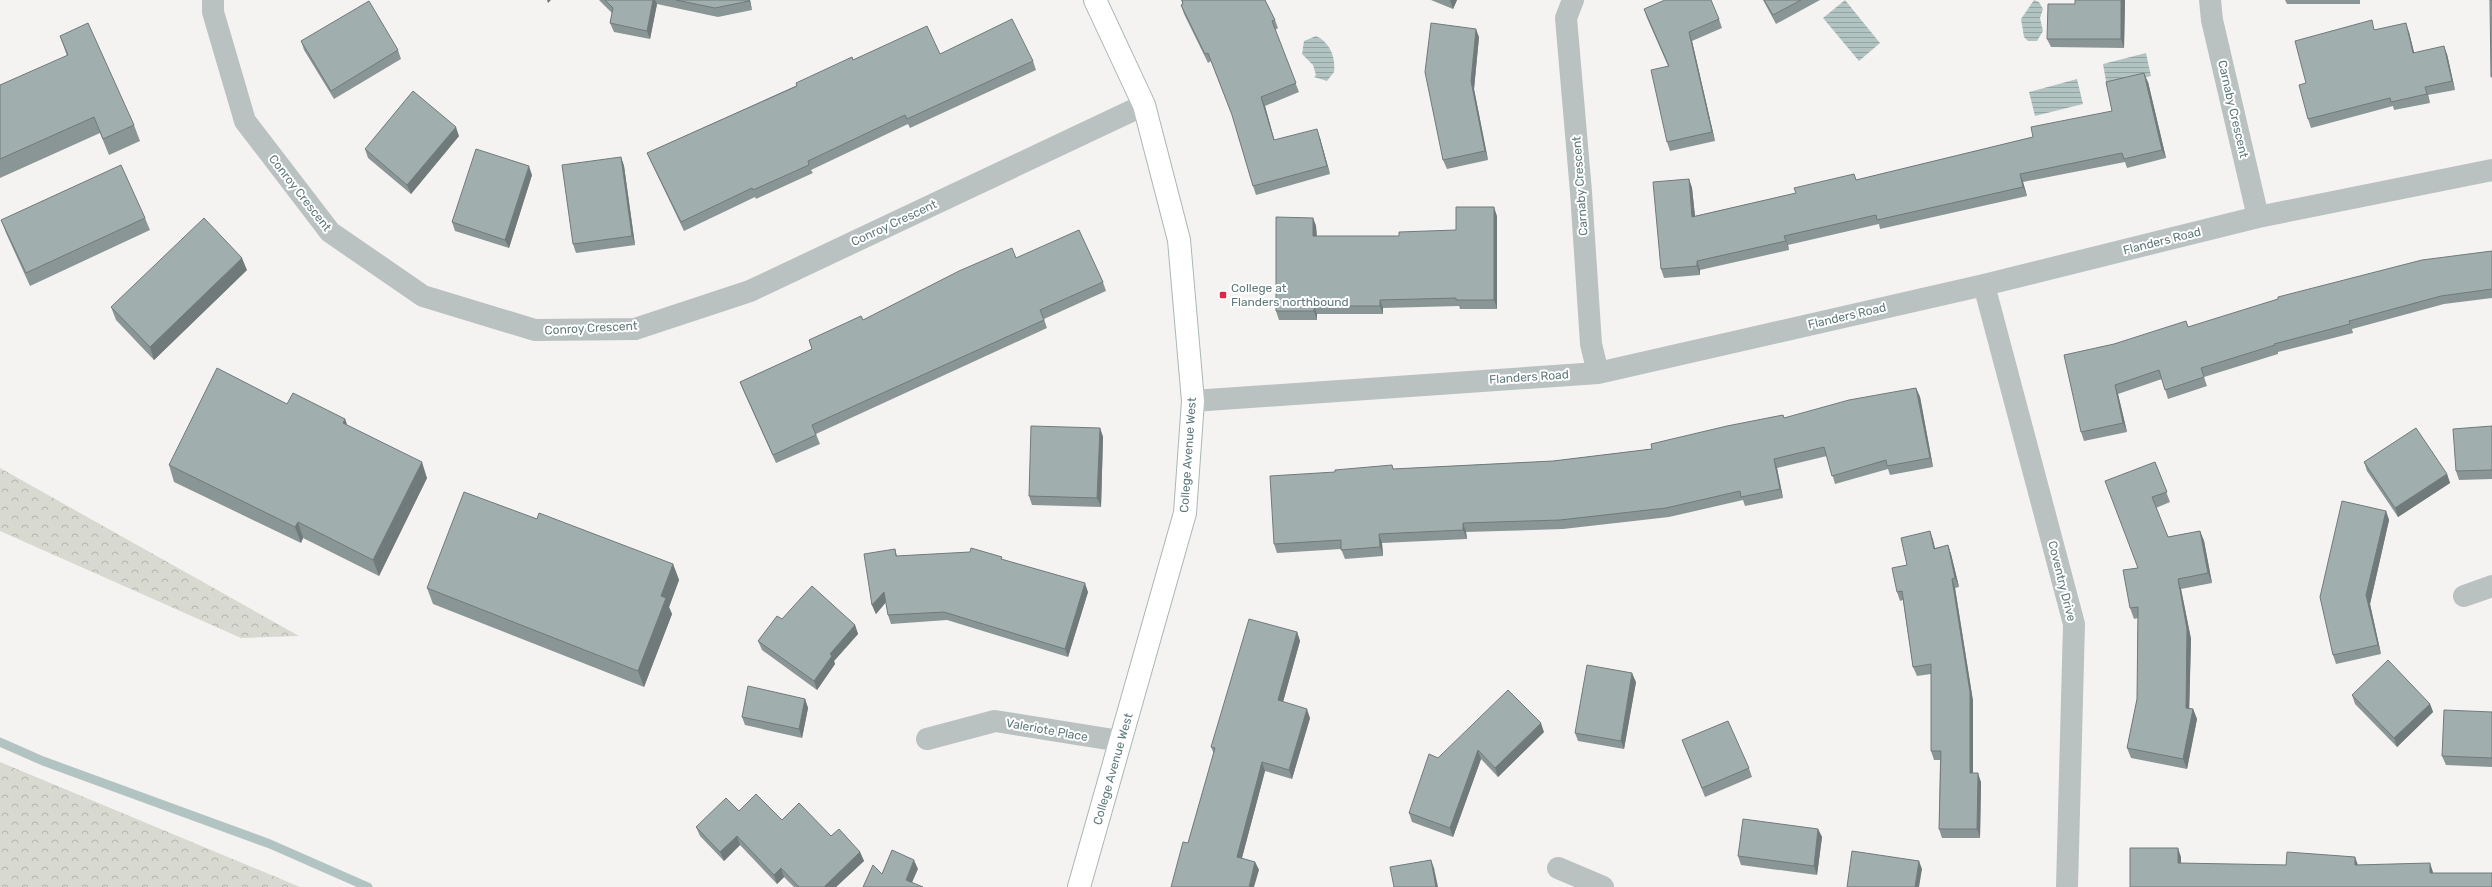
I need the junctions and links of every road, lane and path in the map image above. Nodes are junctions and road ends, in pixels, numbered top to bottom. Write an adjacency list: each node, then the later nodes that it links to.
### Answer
1 (213, 0): 5 (street, Conroy Crescent)
2 (1095, 0): 5 (street, College Avenue West)
3 (1572, 0): 9 (street, Carnaby Crescent)
4 (2210, 0): 7 (street, Carnaby Crescent)
5 (1144, 105): 10 (street, College Avenue West)
6 (2492, 170): 7 (street, Flanders Road)
7 (2258, 217): 8 (street, Flanders Road)
8 (1984, 284): 9 (street, Flanders Road); 18 (street, Coventry Drive)
9 (1598, 373): 10 (street, Flanders Road)
10 (1193, 401): 14 (street, College Avenue West)
11 (2492, 586): 12 (street)
12 (2464, 596)
13 (927, 738): 14 (street, Valeriote Place)
14 (1120, 741): 16 (street, College Avenue West)
15 (1558, 868): 17 (street)
16 (1079, 887)
17 (1603, 887)
18 (2067, 887)

